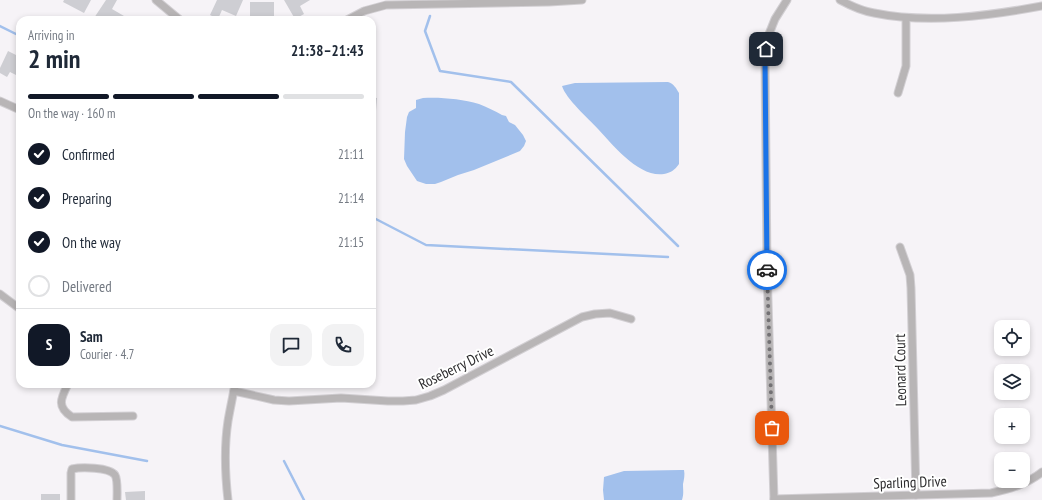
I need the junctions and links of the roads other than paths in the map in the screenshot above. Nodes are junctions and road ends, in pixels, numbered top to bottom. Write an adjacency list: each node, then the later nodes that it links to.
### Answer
1 (156, 0): 7 (street)
2 (582, 0): 5 (street)
3 (787, 0): 23 (street)
4 (840, 0): 9 (street)
5 (494, 1): 8 (street)
6 (1042, 6): 9 (street)
7 (175, 16)
8 (355, 16)
9 (906, 18): 10 (street)
10 (898, 93)
11 (0, 101): 12 (street)
12 (16, 108)
13 (900, 247): 22 (street, Leonard Court)
14 (0, 294): 15 (street)
15 (16, 306)
16 (631, 319): 19 (street, Roseberry Drive)
17 (66, 388): 20 (street)
18 (235, 388): 26 (street)
19 (238, 388)
20 (133, 416)
21 (1042, 472): 22 (street, Sparling Drive)
22 (916, 495): 23 (street, Sparling Drive)
23 (774, 499)
24 (71, 500): 25 (street)
25 (117, 500)
26 (228, 500)

